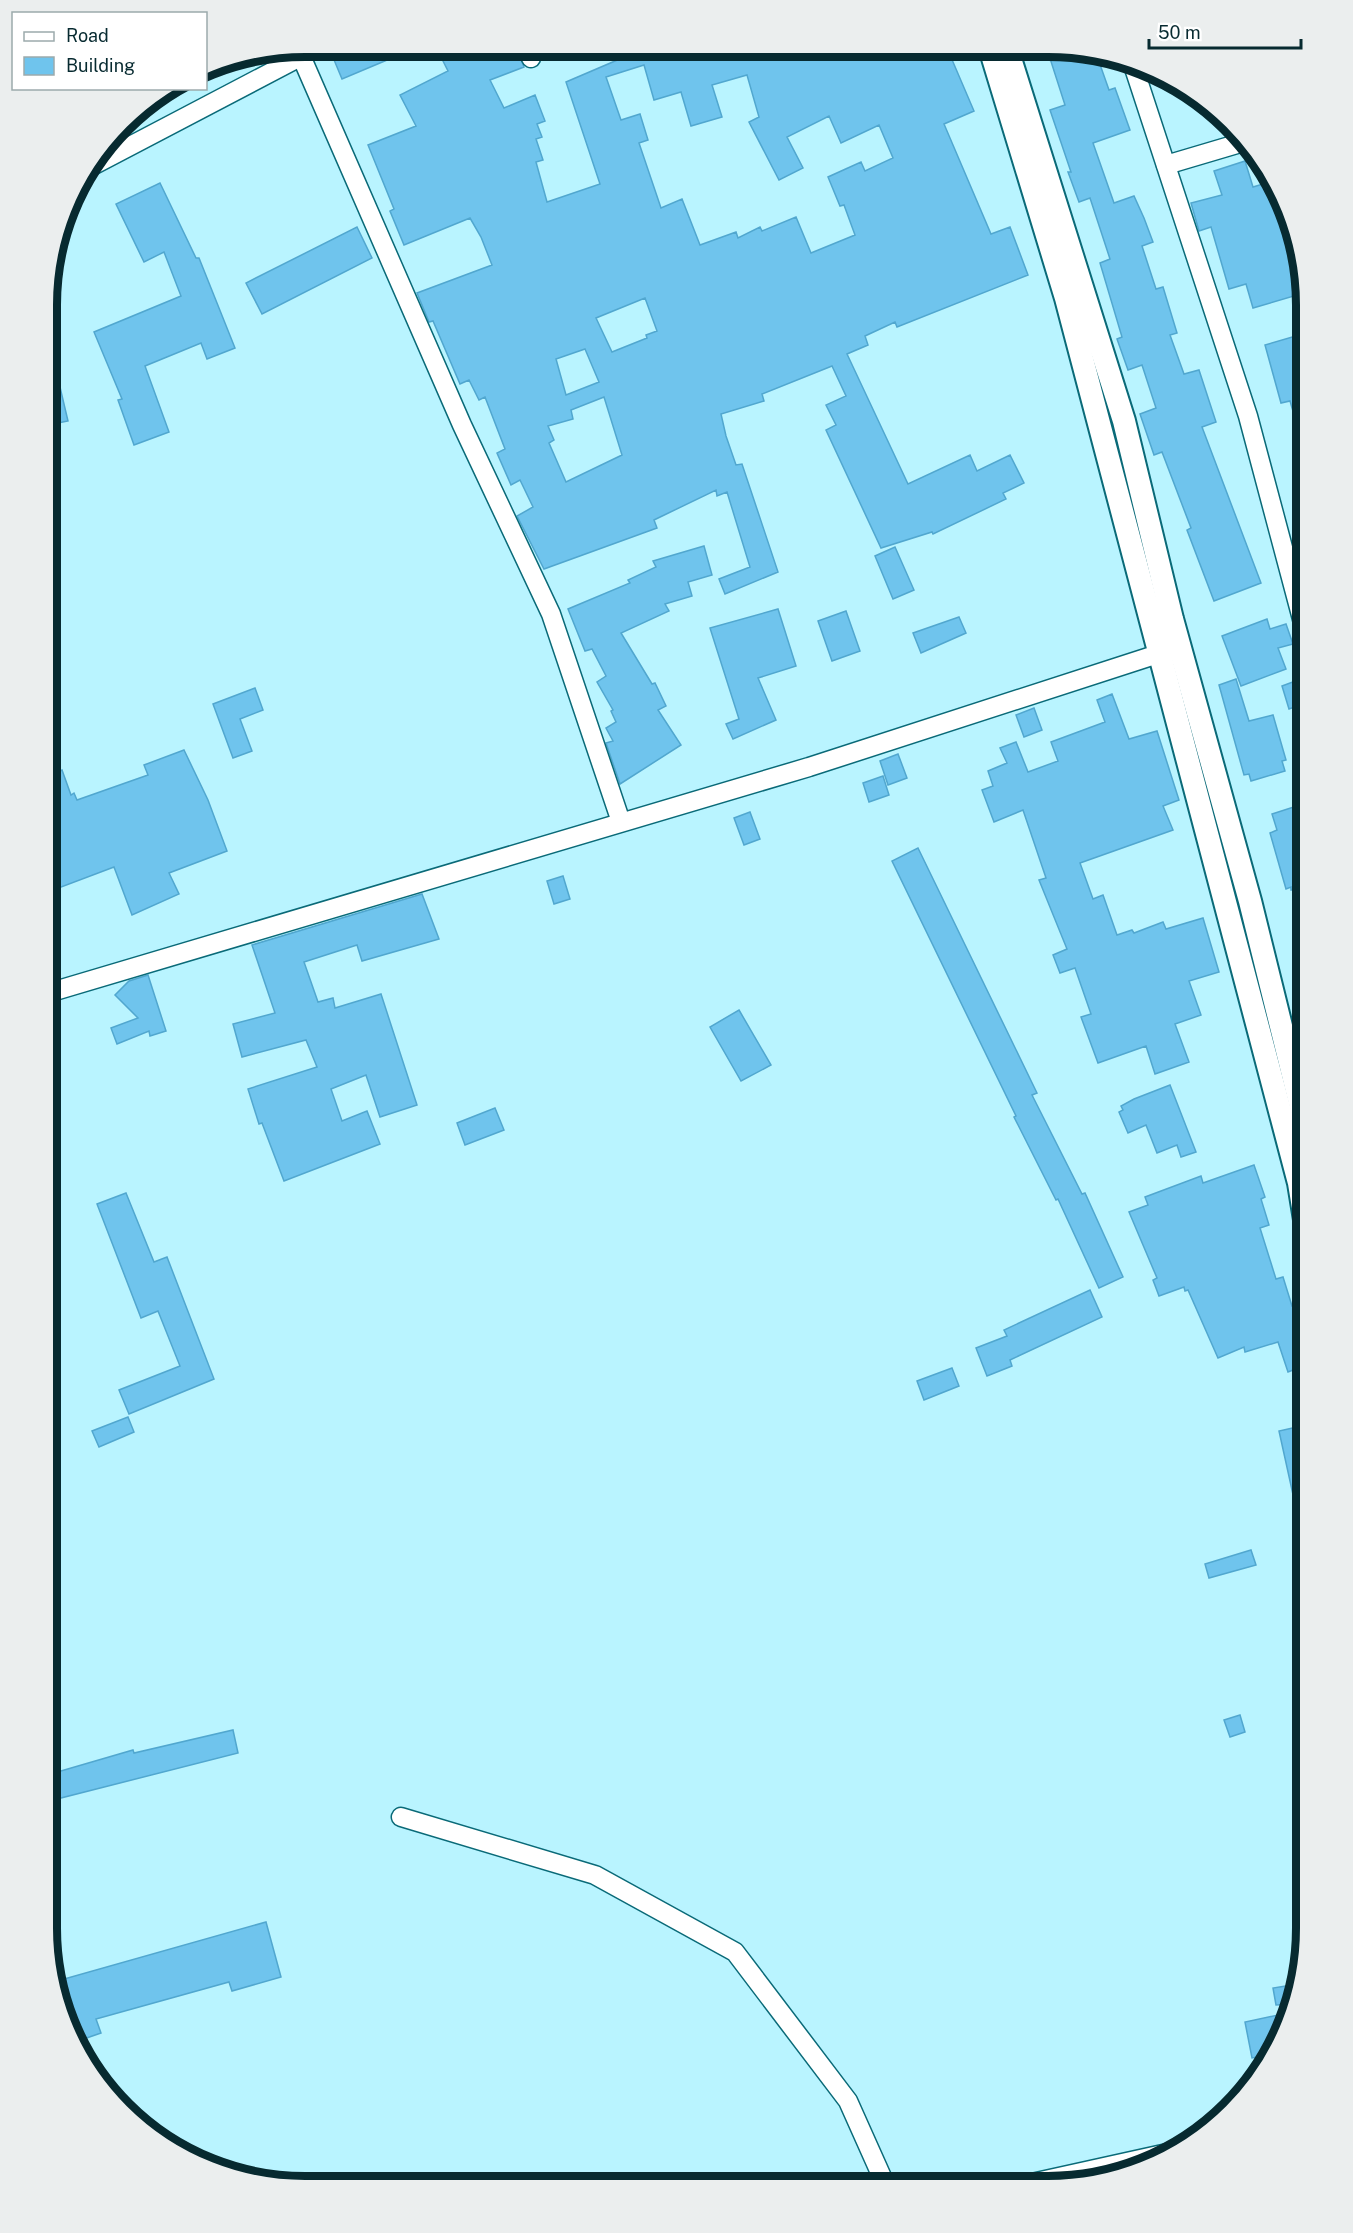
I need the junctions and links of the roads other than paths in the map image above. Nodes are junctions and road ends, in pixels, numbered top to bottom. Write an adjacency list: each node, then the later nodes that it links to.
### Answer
1 (298, 57): 7 (street)
2 (302, 57): 11 (street)
3 (993, 57): 10 (street)
4 (1009, 57): 13 (street)
5 (1136, 73): 8 (street)
6 (1237, 144): 8 (street)
7 (104, 160)
8 (1166, 165): 9 (street)
9 (1296, 596)
10 (1158, 654): 11 (street); 14 (street)
11 (621, 822): 12 (street)
12 (57, 990)
13 (1296, 1087)
14 (1296, 1172)
15 (400, 1817): 18 (street)
16 (1135, 2160): 17 (street)
17 (1068, 2175)
18 (882, 2176)

